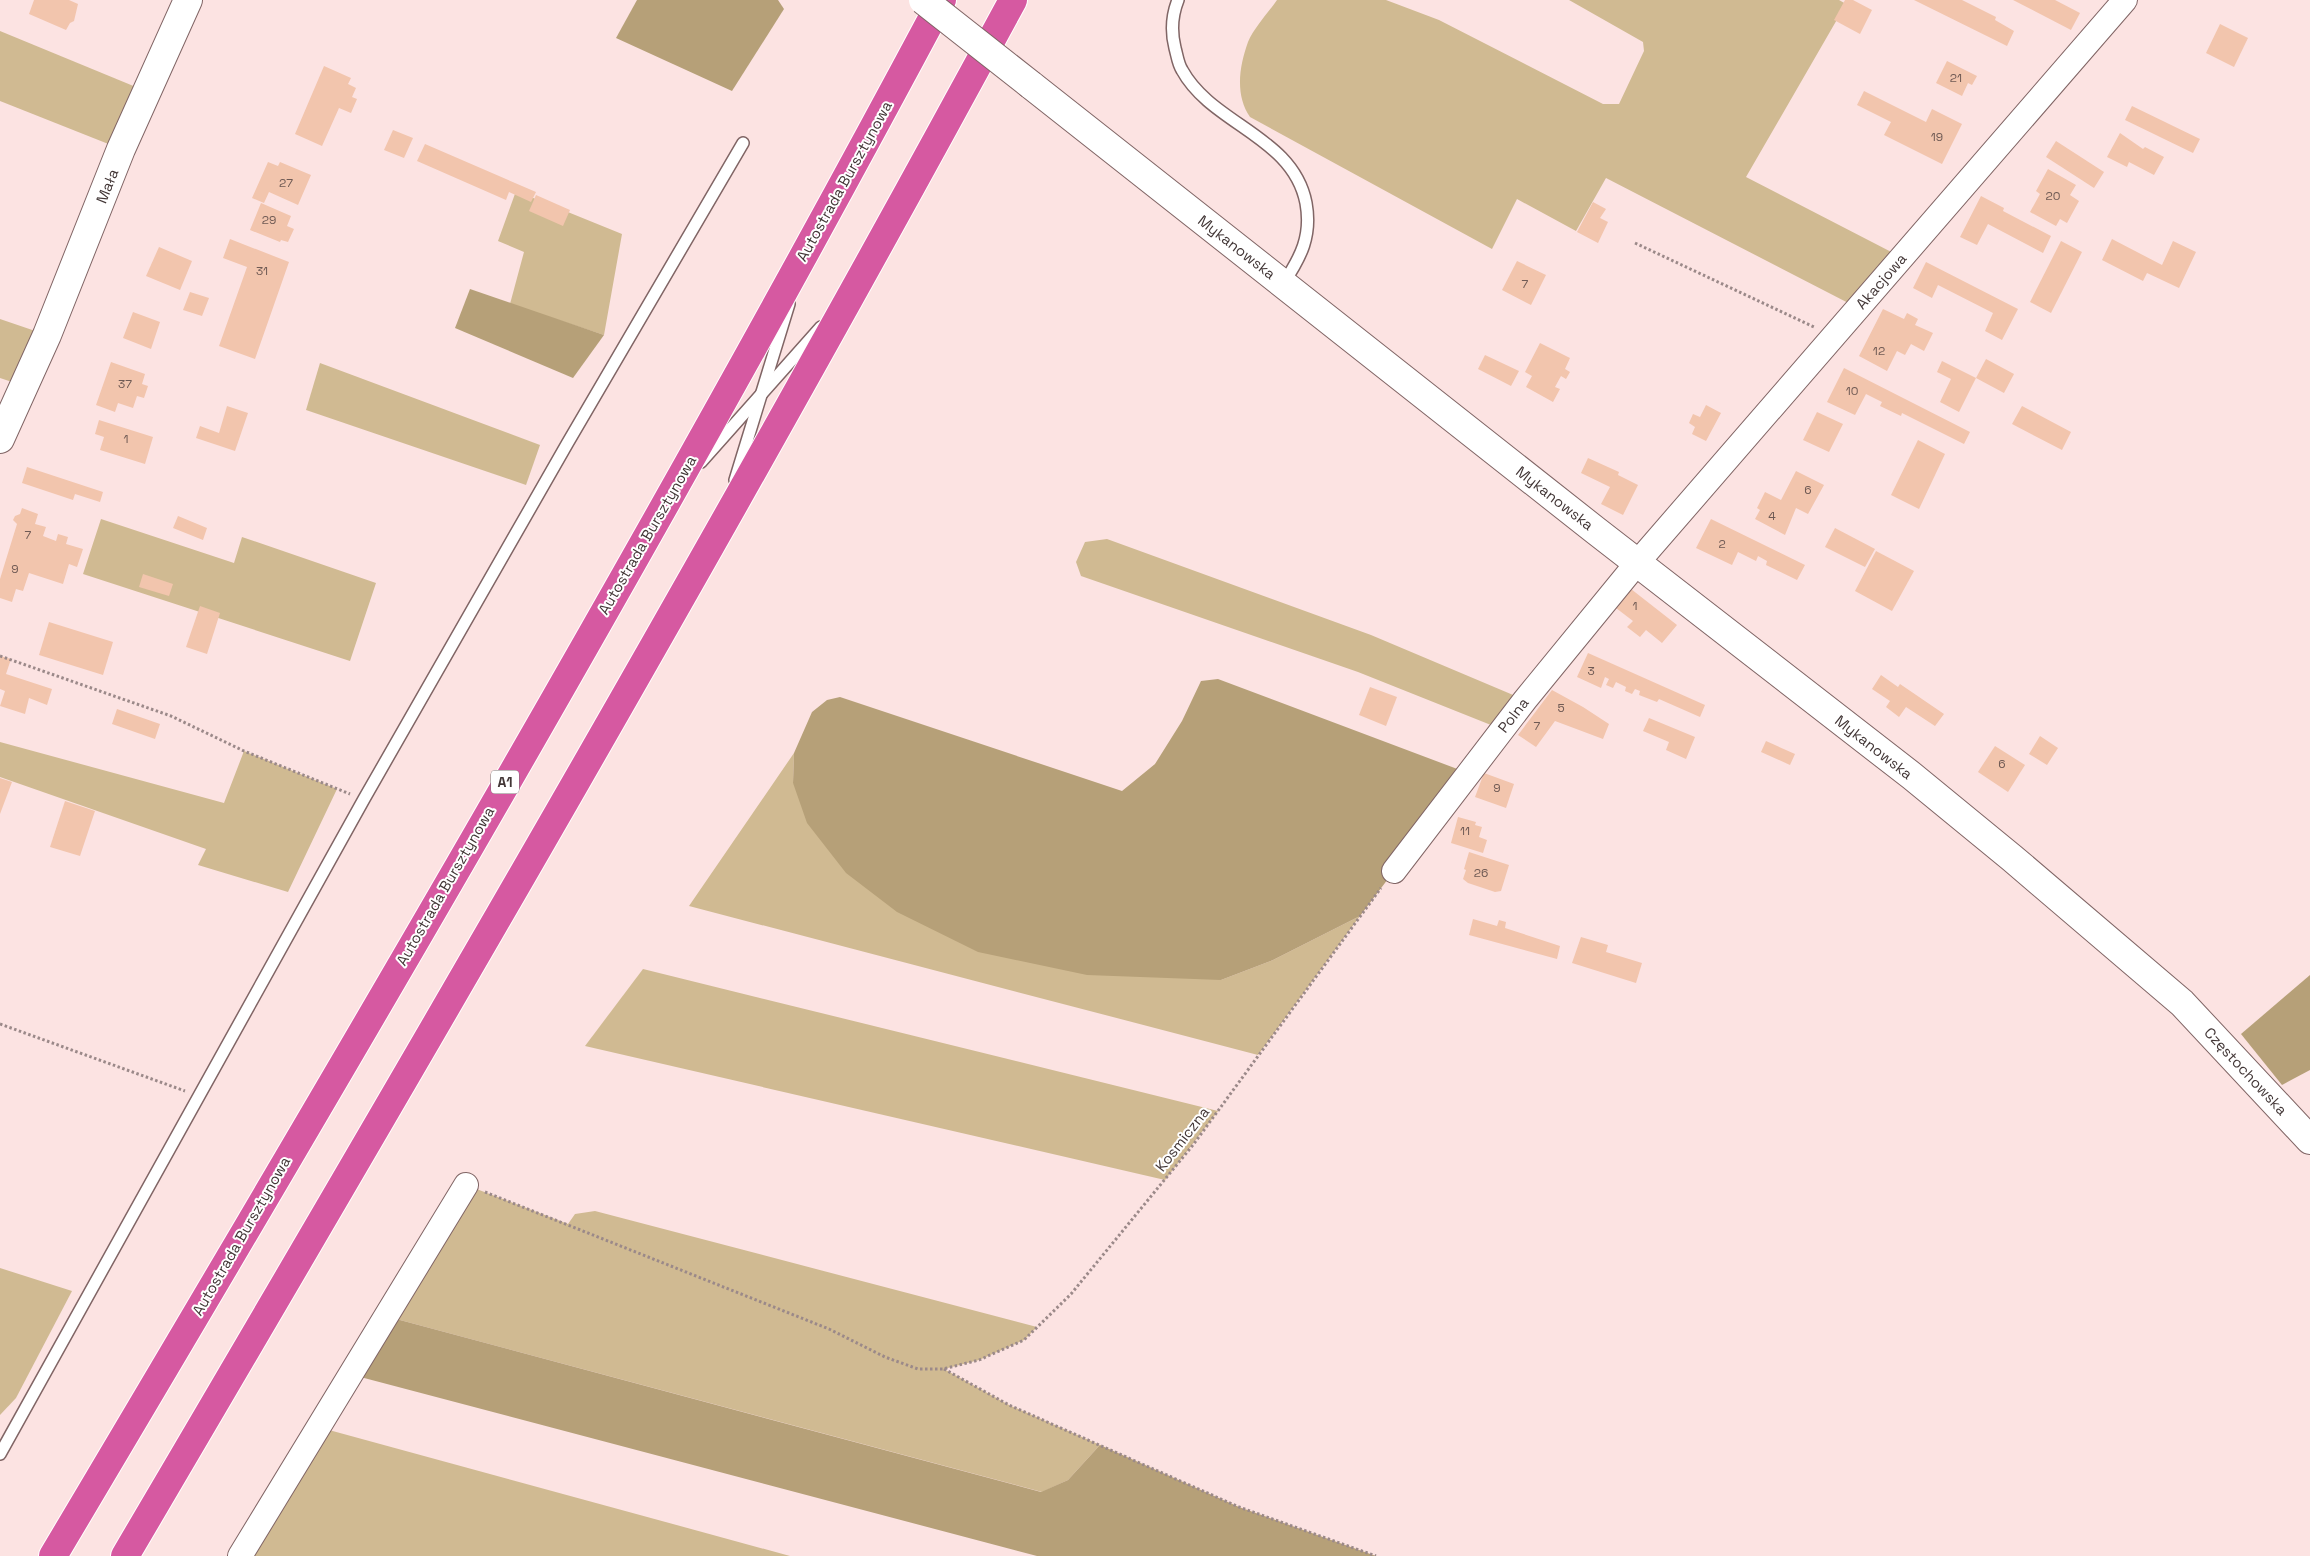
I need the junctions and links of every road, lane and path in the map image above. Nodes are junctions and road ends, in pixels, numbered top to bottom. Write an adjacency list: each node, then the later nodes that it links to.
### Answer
1 (188, 0): 14 (main road, Mała)
2 (923, 0): 10 (main road, Mykanowska, bridge)
3 (942, 0): 9 (highway, Autostrada Bursztynowa / A1)
4 (1014, 0): 11 (highway)
5 (1178, 0): 10 (lane)
6 (2125, 0): 12 (street, Akacjowa)
7 (743, 143): 19 (lane)
8 (1636, 243): 12 (path)
9 (804, 255): 13 (lane); 15 (highway, Autostrada Bursztynowa / A1)
10 (1284, 284): 17 (main road, Mykanowska)
11 (858, 286): 13 (lane); 16 (highway)
12 (1833, 336): 17 (street, Akacjowa)
13 (762, 394): 15 (lane); 16 (lane)
14 (0, 438)
15 (665, 503): 28 (highway, Autostrada Bursztynowa / A1)
16 (720, 532): 29 (highway)
17 (1637, 563): 20 (street, Polna); 21 (main road, Mykanowska)
18 (0, 656): 19 (path)
19 (364, 799): 23 (lane)
20 (1394, 871): 26 (path, Kosmiczna)
21 (2182, 1002): 24 (main road, Częstochowska)
22 (0, 1024): 23 (path)
23 (200, 1096): 27 (lane)
24 (2310, 1140)
25 (466, 1185): 26 (path); 30 (street)
26 (943, 1369): 31 (path)
27 (0, 1454)
28 (53, 1556)
29 (125, 1556)
30 (240, 1556)
31 (1376, 1556)

